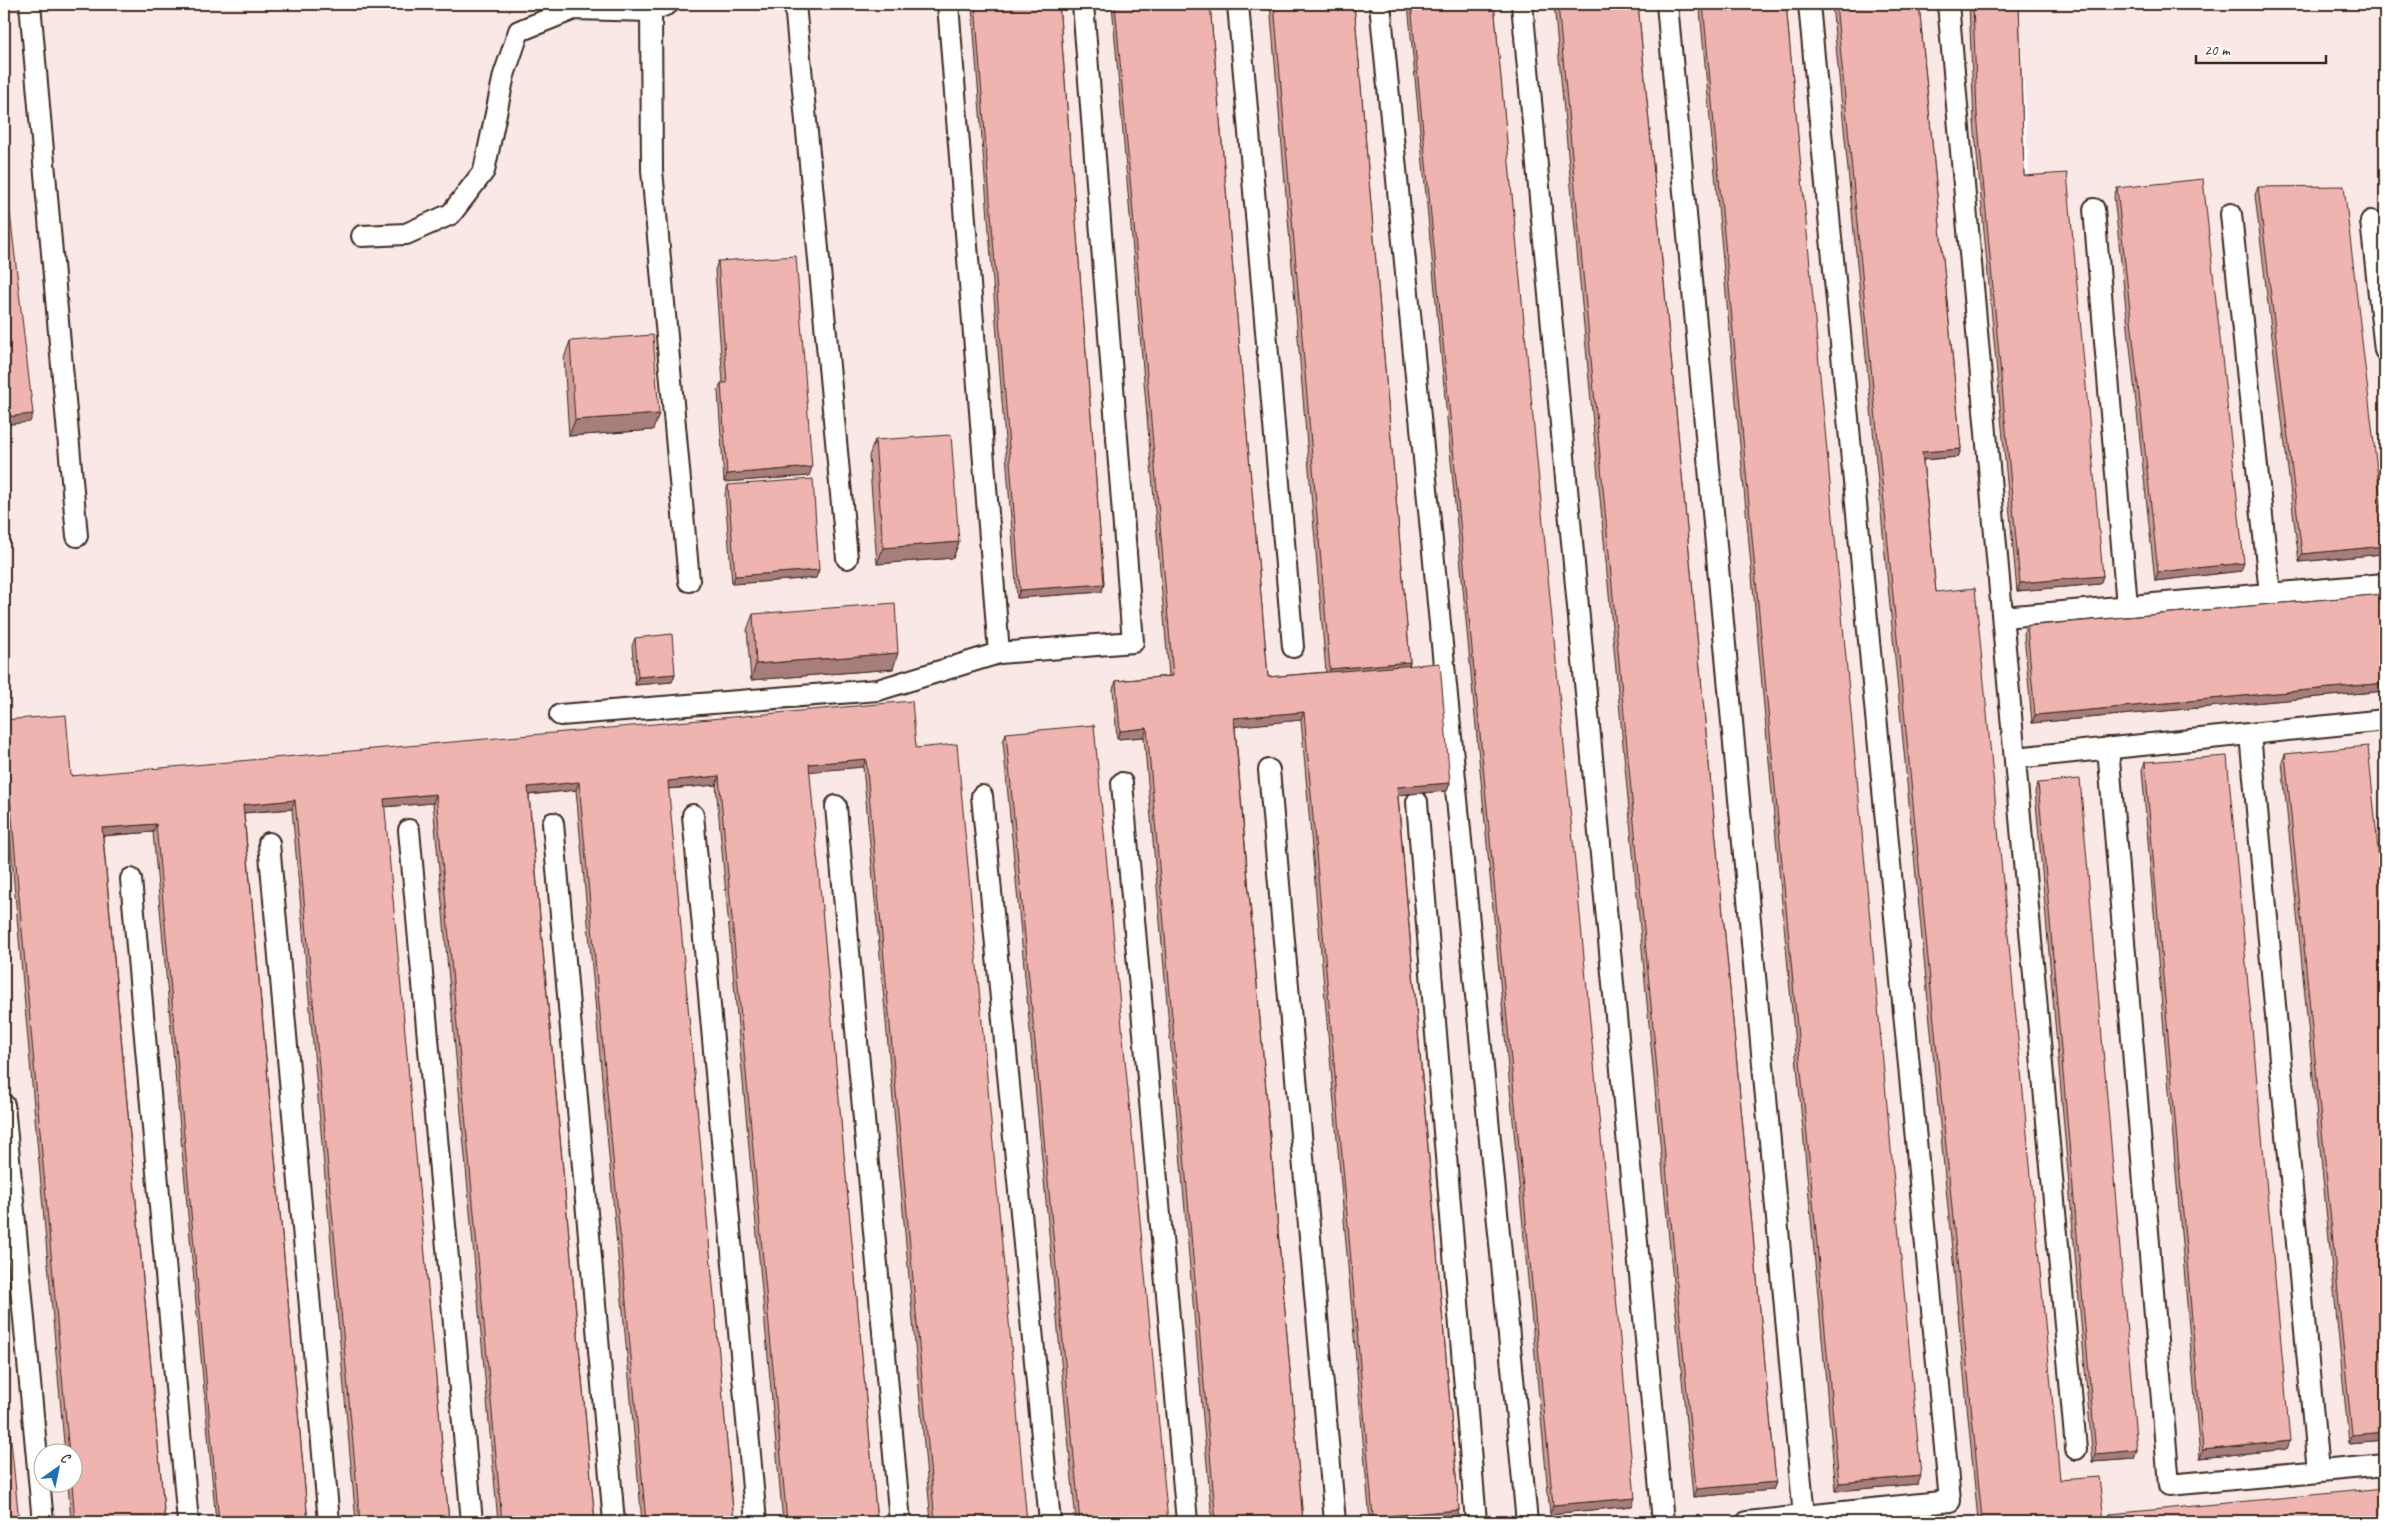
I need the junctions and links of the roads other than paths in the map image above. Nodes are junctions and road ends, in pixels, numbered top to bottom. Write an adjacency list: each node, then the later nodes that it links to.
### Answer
1 (30, 4): 18 (lane)
2 (795, 4): 19 (lane)
3 (948, 4): 26 (lane)
4 (1083, 4): 26 (lane)
5 (1238, 4): 25 (lane)
6 (1380, 4): 58 (lane)
7 (1522, 4): 59 (lane)
8 (1667, 4): 46 (lane)
9 (1809, 4): 46 (lane)
10 (1948, 4): 24 (lane)
11 (572, 6): 12 (lane); 16 (lane)
12 (659, 7): 20 (lane)
13 (2094, 209): 23 (lane)
14 (2231, 214): 22 (lane)
15 (2371, 221): 17 (lane)
16 (362, 236)
17 (2385, 350)
18 (77, 536)
19 (846, 558)
20 (689, 581)
21 (2385, 584): 22 (lane)
22 (2270, 594): 23 (lane)
23 (2127, 606): 24 (lane)
24 (2003, 617): 31 (lane)
25 (1293, 647)
26 (999, 653): 27 (lane)
27 (560, 715)
28 (2385, 720): 29 (lane)
29 (2250, 734): 30 (lane); 45 (lane)
30 (2108, 748): 31 (lane); 45 (lane)
31 (2015, 758): 43 (lane)
32 (1270, 770): 56 (lane)
33 (1122, 783): 55 (lane)
34 (982, 796): 54 (lane)
35 (1417, 802): 57 (lane)
36 (836, 806): 53 (lane)
37 (693, 815): 52 (lane)
38 (553, 823): 51 (lane)
39 (409, 830): 50 (lane)
40 (269, 843): 49 (lane)
41 (131, 879): 48 (lane)
42 (4, 1105): 47 (lane)
43 (2076, 1449)
44 (2385, 1465): 45 (lane)
45 (2318, 1471)
46 (1804, 1516): 60 (lane)
47 (43, 1522)
48 (188, 1522)
49 (329, 1522)
50 (472, 1522)
51 (614, 1522)
52 (756, 1522)
53 (900, 1522)
54 (1050, 1522)
55 (1187, 1522)
56 (1334, 1522)
57 (1476, 1522)
58 (1527, 1522)
59 (1663, 1522)
60 (1747, 1522)

